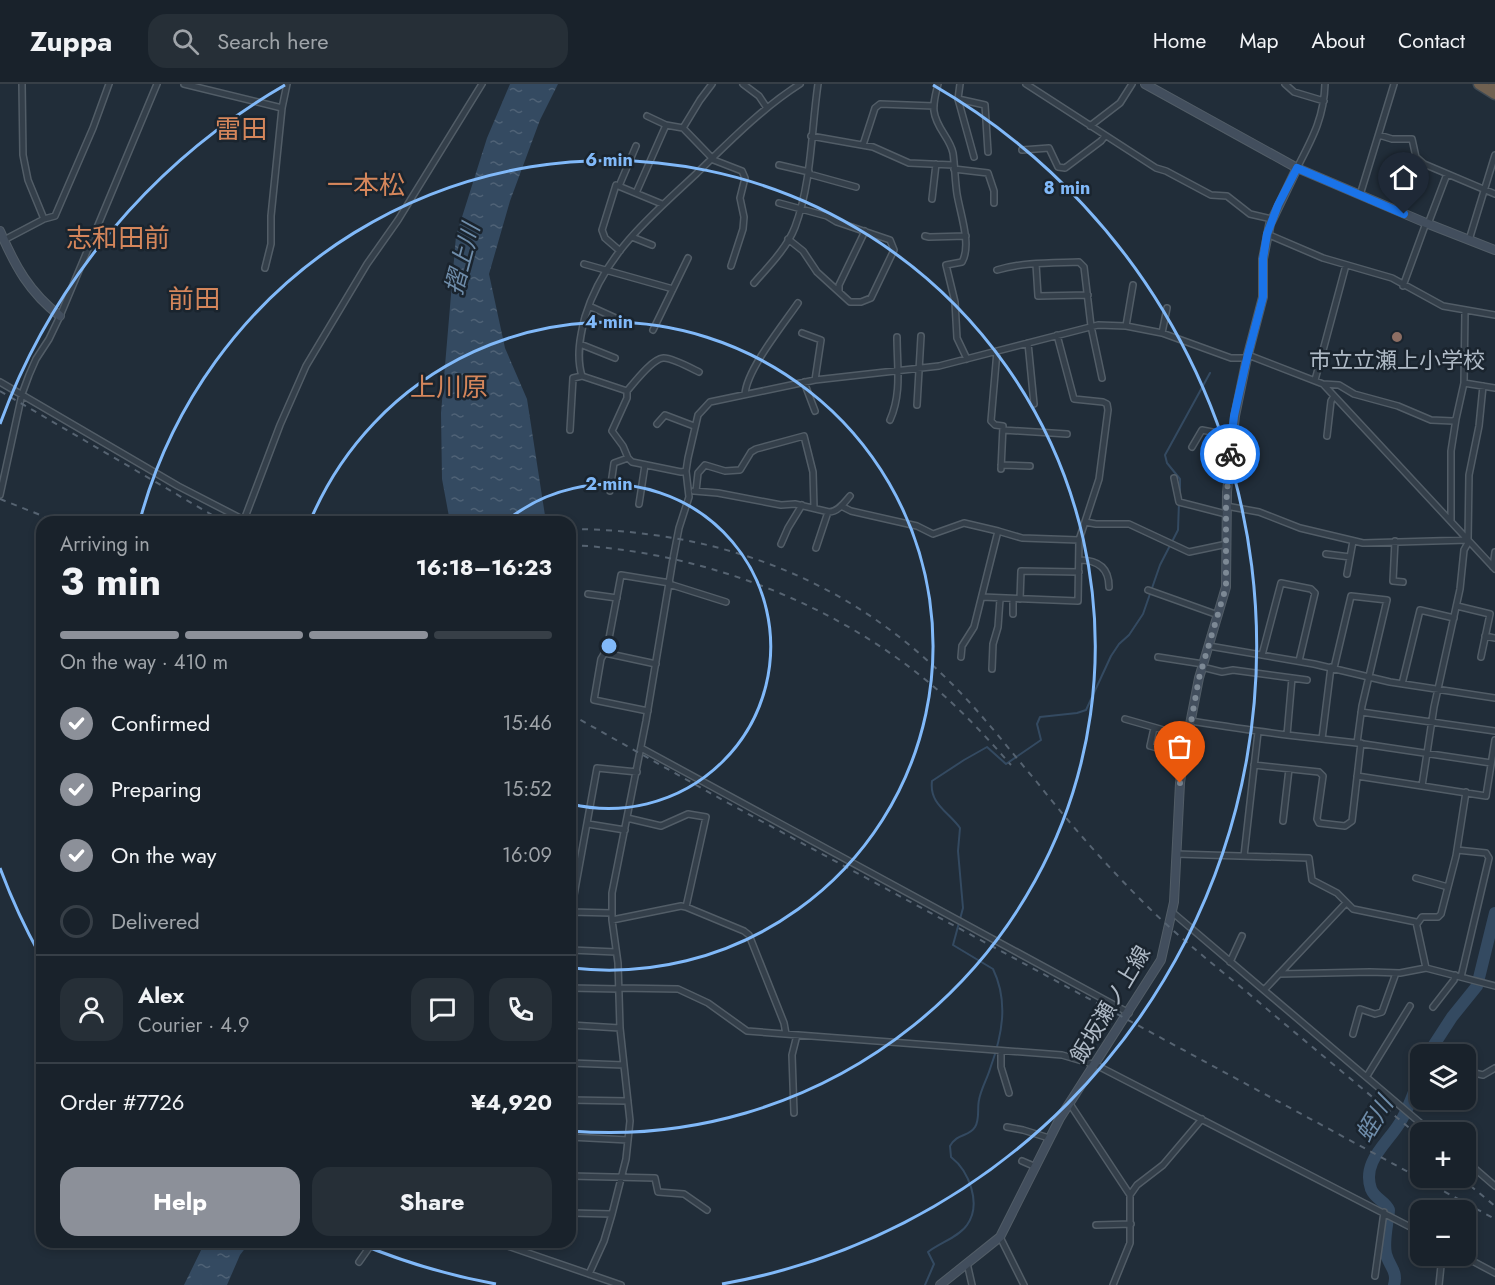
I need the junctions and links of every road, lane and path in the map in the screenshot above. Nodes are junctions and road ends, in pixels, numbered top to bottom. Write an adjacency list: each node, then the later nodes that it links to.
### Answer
1 (22, 84): 58 (street)
2 (109, 84): 58 (street)
3 (157, 84): 92 (street)
4 (184, 84): 25 (street)
5 (287, 84): 25 (street)
6 (482, 84): 154 (street)
7 (712, 84): 30 (street)
8 (743, 84): 26 (street)
9 (800, 84): 26 (street)
10 (818, 84): 32 (street)
11 (938, 84): 24 (street)
12 (960, 84): 22 (street)
13 (1026, 84): 29 (street)
14 (1132, 84): 29 (street)
15 (1145, 84): 20 (main road)
16 (1285, 84): 23 (street)
17 (1325, 84): 23 (street)
18 (1394, 84): 31 (street)
19 (1479, 84): 21 (highway)
20 (1156, 87): 44 (main road)
21 (1495, 94)
22 (958, 99): 37 (street); 39 (street)
23 (1324, 101): 44 (street)
24 (934, 106): 34 (street); 43 (street)
25 (282, 108): 78 (street)
26 (767, 108): 40 (street)
27 (646, 116): 28 (street)
28 (666, 125): 30 (street); 50 (street)
29 (1090, 126): 33 (street)
30 (683, 128): 40 (street)
31 (1379, 135): 46 (street); 52 (street)
32 (811, 136): 34 (street); 45 (street)
33 (1105, 136): 36 (street); 59 (street)
34 (863, 145): 41 (street)
35 (636, 146): 47 (street)
36 (1022, 150)
37 (988, 152)
38 (1495, 155): 49 (street)
39 (974, 157)
40 (711, 158): 56 (street); 77 (street)
41 (936, 164): 43 (street); 53 (street)
42 (779, 165): 45 (street)
43 (954, 167): 55 (street); 65 (street)
44 (1297, 168): 52 (main road); 59 (main road, 飯坂瀬ノ上線)
45 (809, 173): 48 (street); 57 (street)
46 (1446, 174): 49 (street); 60 (street)
47 (619, 186): 50 (street); 72 (street)
48 (856, 187)
49 (1484, 191): 51 (street); 69 (street)
50 (636, 193): 56 (street)
51 (1495, 194)
52 (1360, 195): 60 (main road)
53 (932, 199)
54 (779, 203): 57 (street)
55 (994, 203)
56 (662, 204): 66 (street)
57 (800, 209): 62 (street); 67 (street)
58 (44, 219): 68 (street)
59 (1272, 219): 63 (main road, 飯坂瀬ノ上線)
60 (1427, 224): 69 (main road); 83 (street)
61 (0, 231): 68 (main road)
62 (865, 231): 85 (street); 85 (street)
63 (1267, 234): 76 (street); 105 (main road, 飯坂瀬ノ上線)
64 (925, 236): 65 (street)
65 (966, 236): 107 (street)
66 (632, 237): 70 (street); 72 (street)
67 (788, 239): 81 (street); 85 (street)
68 (4, 240): 92 (main road)
69 (1469, 240): 71 (main road)
70 (652, 245)
71 (1495, 250)
72 (620, 251): 80 (street)
73 (688, 258): 84 (street)
74 (584, 264): 80 (street)
75 (1036, 264): 79 (street); 86 (street); 86 (street)
76 (1346, 265): 83 (street); 114 (street)
77 (731, 266)
78 (265, 268)
79 (997, 270)
80 (605, 272): 84 (street); 88 (street)
81 (754, 284)
82 (1133, 285): 95 (street)
83 (1403, 286): 90 (street)
84 (673, 289): 96 (street)
85 (839, 291)
86 (1088, 295): 94 (street)
87 (798, 303): 123 (street)
88 (589, 306): 93 (street); 103 (street)
89 (1167, 309): 98 (street)
90 (1465, 310): 91 (street); 117 (street)
91 (1495, 315)
92 (60, 316): 122 (street)
93 (620, 320)
94 (1092, 326): 95 (street); 99 (street); 112 (street)
95 (1126, 326): 98 (street)
96 (654, 330)
97 (802, 333): 113 (street)
98 (1162, 333): 105 (street)
99 (1057, 335): 102 (street); 156 (street)
100 (921, 336): 108 (street)
101 (897, 338): 109 (street)
102 (1028, 343): 104 (street); 125 (street)
103 (580, 344): 106 (street); 111 (street)
104 (997, 351): 107 (street); 133 (street)
105 (1247, 356): 114 (street); 135 (main road, 飯坂瀬ノ上線)
106 (615, 358)
107 (967, 359): 108 (street)
108 (919, 369): 109 (street); 126 (street)
109 (899, 371): 113 (street); 129 (street)
110 (699, 372): 121 (street)
111 (582, 376): 121 (street); 132 (street)
112 (1102, 378)
113 (815, 380): 116 (street)
114 (1314, 380): 118 (street)
115 (0, 382): 122 (street)
116 (804, 382): 123 (street); 127 (street)
117 (1464, 383): 119 (street); 128 (street)
118 (1323, 384): 124 (street); 128 (street)
119 (1483, 386): 120 (street); 161 (street)
120 (1495, 388)
121 (627, 391): 138 (street)
122 (22, 394): 145 (street); 153 (street)
123 (745, 394): 131 (street)
124 (1334, 396): 136 (street); 155 (street)
125 (1034, 404)
126 (917, 405)
127 (815, 411)
128 (1456, 419): 155 (street)
129 (890, 420)
130 (657, 424): 131 (street)
131 (694, 426): 141 (street)
132 (570, 430)
133 (1003, 430): 134 (street); 140 (street)
134 (1067, 434)
135 (1233, 435): 137 (street); 151 (main road, 飯坂瀬ノ上線)
136 (1327, 436)
137 (1192, 447)
138 (628, 458): 139 (street); 143 (street)
139 (645, 465): 141 (street); 147 (street)
140 (1030, 466)
141 (686, 471): 144 (street)
142 (1174, 478): 151 (street)
143 (610, 491)
144 (693, 491): 148 (street); 150 (street); 173 (street)
145 (0, 495)
146 (850, 496): 149 (street)
147 (639, 504)
148 (802, 505): 150 (street); 162 (street)
149 (841, 506): 152 (street); 157 (street)
150 (814, 508): 152 (street)
151 (1226, 510): 159 (street); 163 (main road, 飯坂瀬ノ上線)
152 (828, 512): 164 (street)
153 (236, 516)
154 (246, 516)
155 (1451, 521): 161 (street)
156 (1085, 522): 158 (street); 163 (street)
157 (998, 531): 158 (street); 177 (street)
158 (1079, 540): 168 (street)
159 (1353, 541): 160 (street); 167 (street)
160 (1395, 541): 161 (street); 172 (street)
161 (1469, 541): 169 (street); 182 (street)
162 (781, 544)
163 (1227, 544): 184 (main road, 飯坂瀬ノ上線)
164 (816, 548)
165 (1495, 552): 169 (street)
166 (1326, 554): 167 (street)
167 (1350, 557): 171 (street)
168 (1079, 560): 170 (street); 174 (street)
169 (1494, 568)
170 (1078, 572): 180 (street); 180 (street)
171 (1347, 574)
172 (1403, 582)
173 (669, 583): 178 (street); 181 (street); 195 (street)
174 (1109, 587)
175 (1148, 590): 184 (street)
176 (588, 594): 178 (street)
177 (982, 597): 179 (street); 191 (street)
178 (617, 598): 189 (street)
179 (1000, 599): 180 (street); 198 (street)
180 (1017, 599): 183 (street)
181 (726, 602)
182 (1457, 606): 185 (street); 186 (street)
183 (1013, 615)
184 (1218, 615): 188 (main road, 飯坂瀬ノ上線)
185 (1454, 618): 202 (street); 203 (street)
186 (1485, 636): 187 (street); 193 (street)
187 (1495, 638)
188 (1209, 646): 190 (street); 196 (main road, 飯坂瀬ノ上線)
189 (604, 653): 195 (street); 205 (street)
190 (1263, 656): 194 (street); 194 (street)
191 (961, 657)
192 (1158, 657): 196 (street)
193 (1481, 657)
194 (1299, 661): 197 (street)
195 (656, 664): 205 (street)
196 (1202, 666): 200 (street); 208 (main road, 飯坂瀬ノ上線)
197 (1332, 668): 199 (street); 199 (street); 215 (street)
198 (993, 669)
199 (1369, 677): 202 (street); 206 (street)
200 (1292, 678): 201 (street); 213 (street)
201 (1306, 680)
202 (1402, 684): 203 (street)
203 (1438, 689): 204 (street); 209 (street)
204 (1495, 698)
205 (648, 711): 218 (street)
206 (1361, 712): 209 (street); 217 (street)
207 (1125, 719): 210 (street)
208 (1191, 721): 212 (street); 214 (main road, 飯坂瀬ノ上線)
209 (1432, 721): 211 (street); 219 (street)
210 (1154, 728): 214 (street); 220 (street)
211 (1495, 731)
212 (1258, 732): 213 (street); 222 (street)
213 (1287, 735): 215 (street)
214 (1188, 737): 220 (main road, 飯坂瀬ノ上線)
215 (1322, 739): 217 (street)
216 (1495, 740): 221 (street)
217 (1359, 743): 219 (street); 225 (street)
218 (642, 748): 224 (street); 258 (street)
219 (1426, 754): 221 (street); 226 (street)
220 (1184, 755): 233 (main road, 飯坂瀬ノ上線)
221 (1491, 764): 227 (street)
222 (1254, 765): 223 (street); 234 (street)
223 (1289, 769): 225 (street); 229 (street)
224 (637, 772): 228 (street); 230 (street)
225 (1357, 776): 226 (street)
226 (1422, 786): 227 (street)
227 (1466, 792): 232 (street)
228 (627, 818): 231 (street); 239 (street)
229 (1283, 821)
230 (588, 824): 231 (street); 237 (street)
231 (625, 830): 242 (street)
232 (1457, 850): 236 (street); 251 (street)
233 (1176, 854): 234 (street); 240 (main road, 飯坂瀬ノ上線)
234 (1244, 856): 238 (street)
235 (1416, 878): 236 (street)
236 (1448, 887): 243 (street)
237 (576, 888)
238 (1346, 903): 243 (street); 250 (street)
239 (686, 907): 242 (street); 261 (street)
240 (1172, 912): 247 (street); 258 (main road, 飯坂瀬ノ上線)
241 (576, 914): 242 (street)
242 (612, 916): 246 (street)
243 (1417, 924): 248 (street)
244 (1242, 936): 247 (street)
245 (576, 950): 246 (street)
246 (616, 952): 254 (street)
247 (1230, 962): 255 (street)
248 (1426, 968): 249 (street); 251 (street)
249 (1396, 973): 250 (street); 262 (street)
250 (1279, 974): 255 (street)
251 (1458, 976): 252 (street); 257 (street)
252 (1495, 986)
253 (576, 988): 254 (street)
254 (619, 989): 260 (street); 261 (street)
255 (1264, 990): 270 (street)
256 (1410, 1006): 270 (street)
257 (1433, 1007)
258 (1129, 1014): 267 (main road, 飯坂瀬ノ上線)
259 (576, 1025): 260 (street)
260 (620, 1028): 266 (street)
261 (786, 1034): 263 (street)
262 (1353, 1034)
263 (797, 1035): 264 (street); 275 (street)
264 (1001, 1051): 267 (street); 271 (street)
265 (576, 1063): 266 (street)
266 (624, 1065): 273 (street)
267 (1096, 1065): 274 (main road, 飯坂瀬ノ上線); 276 (street)
268 (1495, 1068): 269 (street)
269 (1476, 1073)
270 (1367, 1076): 277 (street)
271 (1009, 1093)
272 (576, 1100): 273 (street)
273 (628, 1101): 281 (street)
274 (1070, 1104): 280 (main road, 飯坂瀬ノ上線); 288 (street)
275 (794, 1113)
276 (1202, 1119): 288 (street); 291 (street)
277 (1419, 1122)
278 (1007, 1127): 280 (street)
279 (576, 1137): 281 (street)
280 (1049, 1138): 283 (main road, 飯坂瀬ノ上線)
281 (628, 1140): 286 (street)
282 (1022, 1161): 283 (street)
283 (1036, 1167): 296 (main road, 飯坂瀬ノ上線)
284 (1476, 1170): 287 (street)
285 (576, 1176): 286 (street)
286 (621, 1177): 289 (street); 292 (street)
287 (1495, 1186)
288 (1130, 1195): 293 (street)
289 (708, 1210)
290 (576, 1213): 292 (street)
291 (1385, 1213): 295 (street); 305 (street)
292 (612, 1214): 304 (street)
293 (1131, 1224): 294 (street); 310 (street)
294 (1096, 1225)
295 (1410, 1227)
296 (1000, 1237): 300 (main road, 飯坂瀬ノ上線); 309 (street)
297 (369, 1248): 299 (street)
298 (513, 1248): 304 (street)
299 (359, 1262)
300 (968, 1263): 307 (main road, 飯坂瀬ノ上線); 308 (street)
301 (1476, 1263): 303 (street)
302 (1441, 1266): 311 (street)
303 (1495, 1273)
304 (589, 1274): 306 (street)
305 (1375, 1276)
306 (621, 1285)
307 (940, 1285)
308 (972, 1285)
309 (1024, 1285)
310 (1113, 1285)
311 (1439, 1285)

